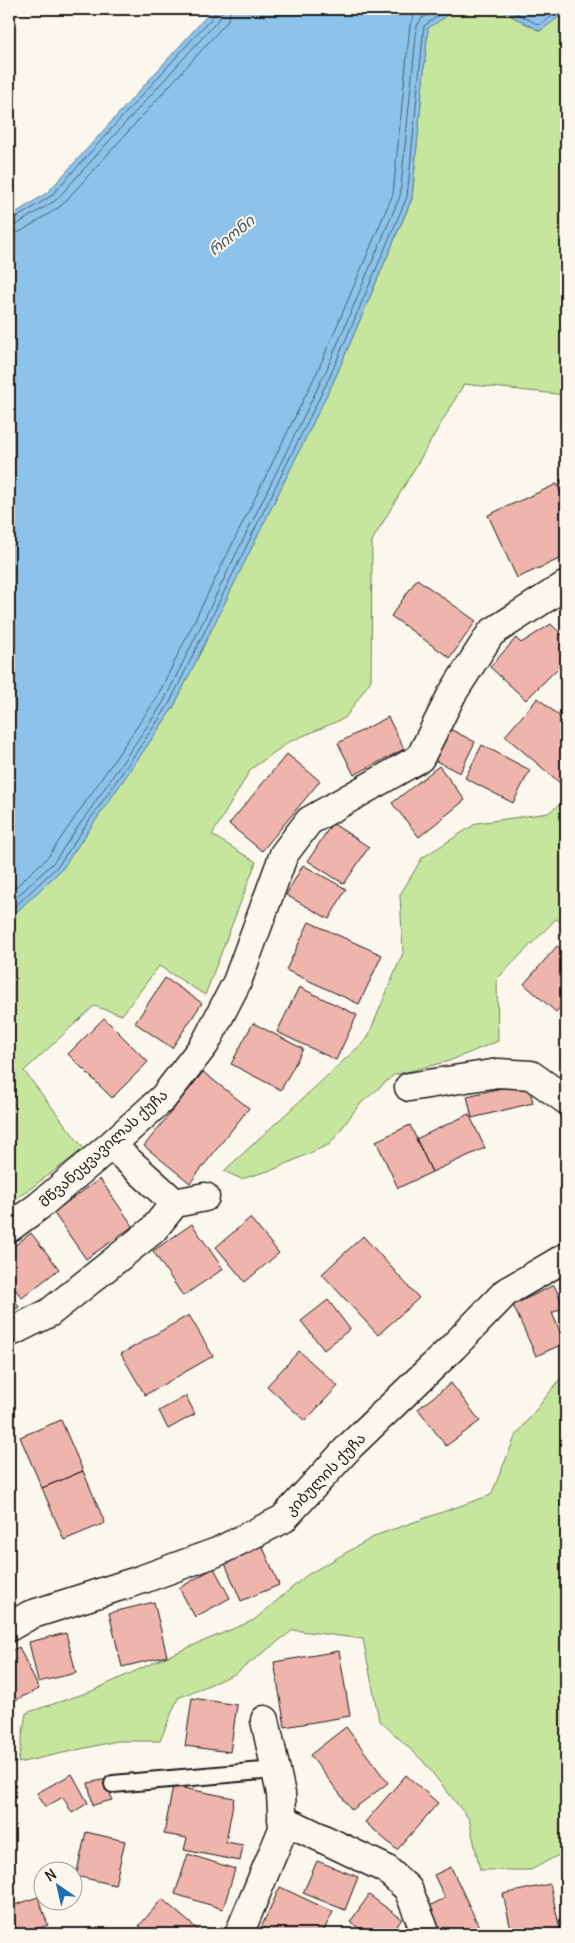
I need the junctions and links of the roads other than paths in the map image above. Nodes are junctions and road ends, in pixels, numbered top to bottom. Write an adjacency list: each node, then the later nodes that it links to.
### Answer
1 (566, 585): 4 (street, მწვანეყვავილას ქუჩა)
2 (410, 1087): 3 (street)
3 (566, 1100)
4 (111, 1145): 6 (street); 7 (street, მწვანეყვავილას ქუჩა)
5 (205, 1197): 6 (street)
6 (175, 1202): 9 (street)
7 (9, 1228)
8 (566, 1257): 10 (street, კიბულის ქუჩა)
9 (9, 1333)
10 (9, 1627)
11 (265, 1720): 12 (street)
12 (274, 1770): 13 (lane); 14 (street)
13 (113, 1784)
14 (282, 1819): 15 (street); 16 (street)
15 (239, 1934)
16 (426, 1934)

